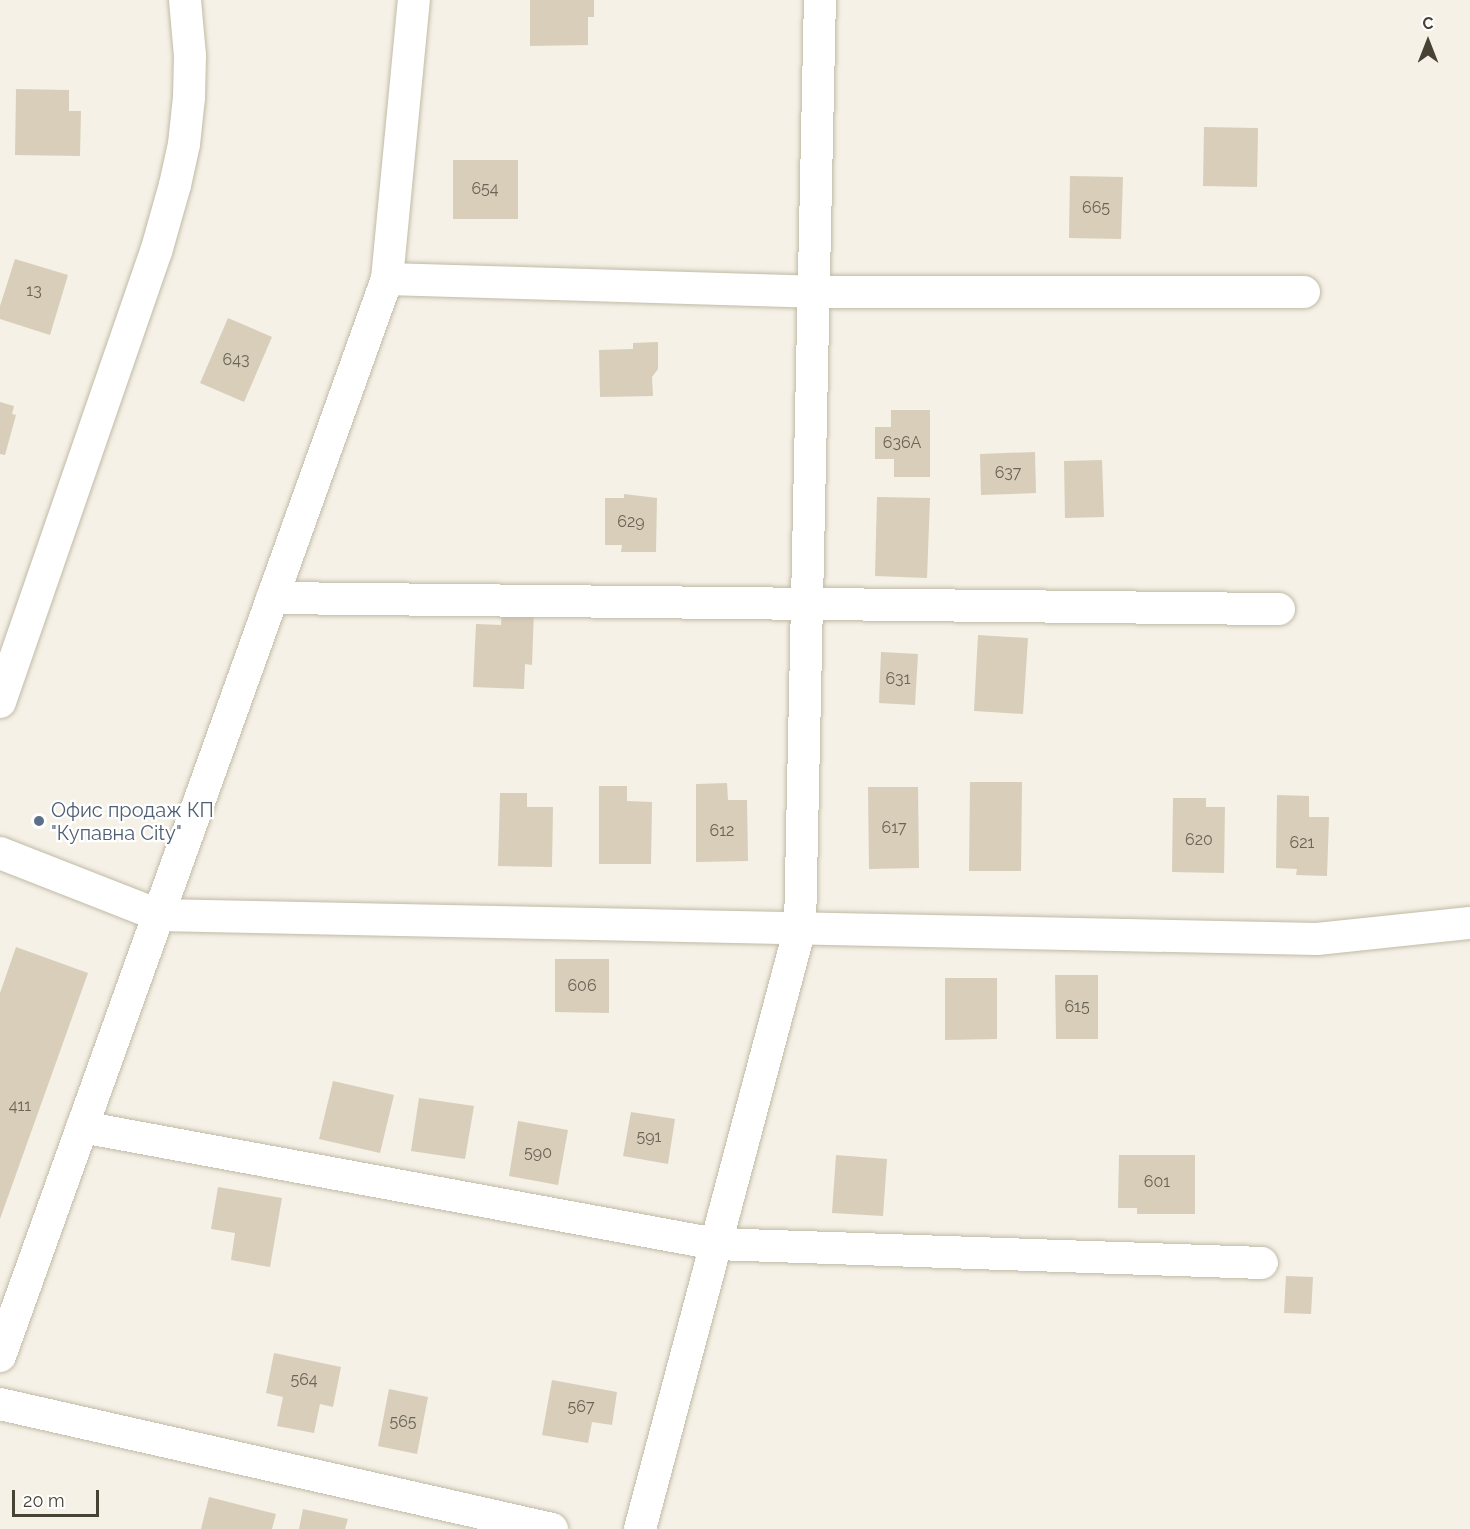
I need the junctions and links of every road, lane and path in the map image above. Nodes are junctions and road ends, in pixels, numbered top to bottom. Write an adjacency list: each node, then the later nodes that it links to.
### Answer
1 (185, 0): 10 (street)
2 (414, 0): 4 (street)
3 (820, 0): 5 (street)
4 (387, 279): 5 (street); 7 (street)
5 (814, 292): 6 (street); 8 (street)
6 (1304, 292)
7 (272, 598): 8 (street); 12 (street)
8 (807, 605): 9 (street); 14 (street)
9 (1279, 609)
10 (0, 702)
11 (0, 853): 12 (street)
12 (158, 915): 14 (street); 15 (street)
13 (1470, 922): 14 (street)
14 (800, 928): 16 (street)
15 (82, 1127): 16 (street); 18 (street)
16 (716, 1244): 17 (street); 21 (street)
17 (1262, 1263)
18 (0, 1356)
19 (0, 1404): 20 (street)
20 (552, 1529)
21 (640, 1529)

